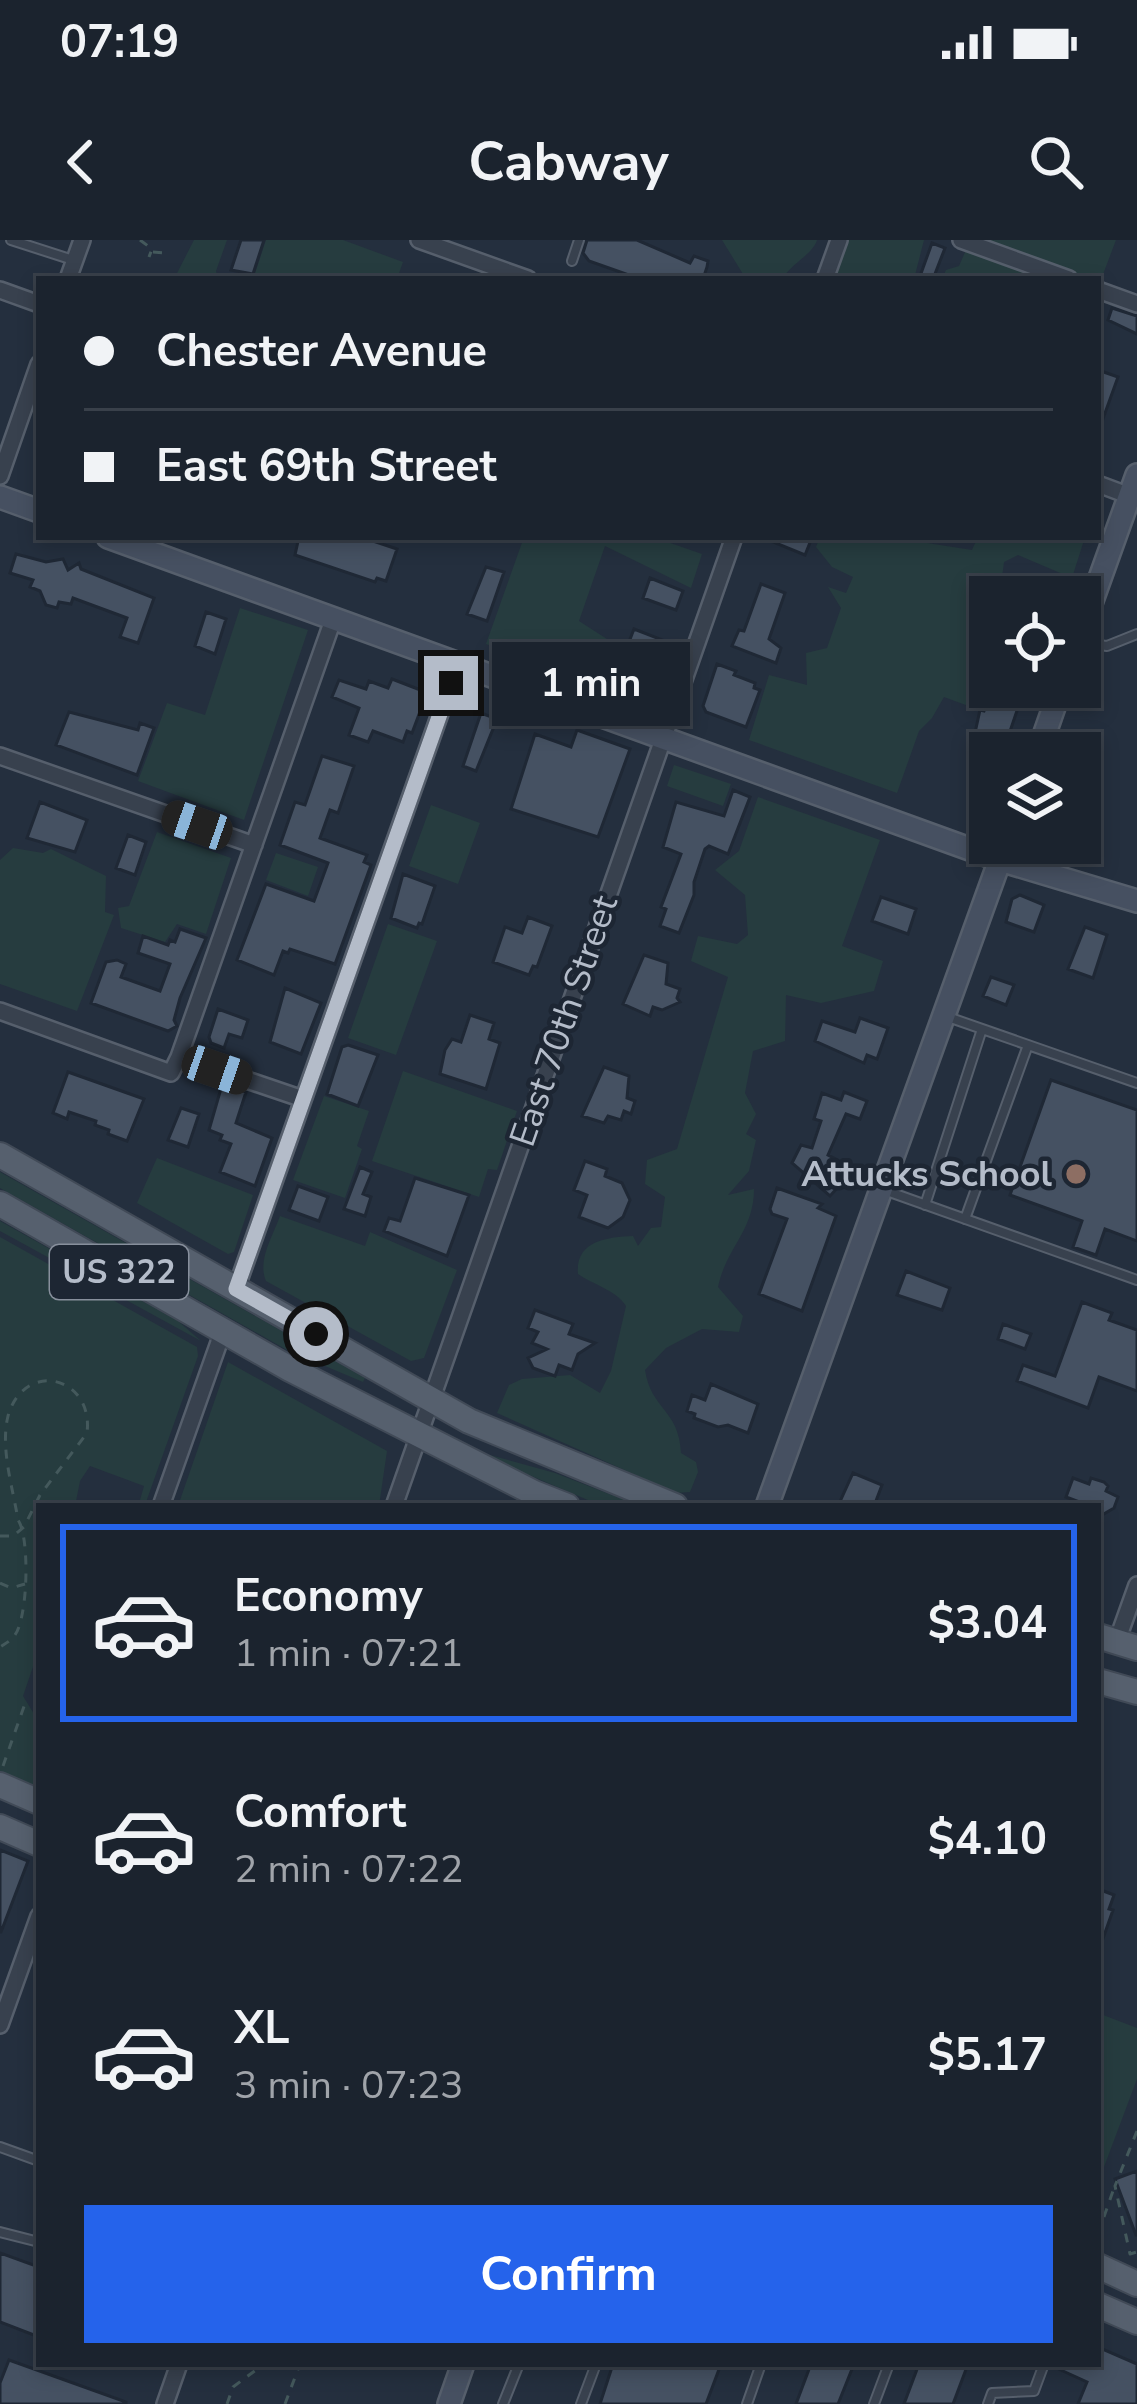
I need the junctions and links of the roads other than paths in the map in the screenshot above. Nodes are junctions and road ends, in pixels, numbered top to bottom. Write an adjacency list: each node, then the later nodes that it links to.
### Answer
1 (11, 240): 7 (lane)
2 (82, 240): 7 (street)
3 (419, 240): 10 (street)
4 (580, 240): 8 (lane)
5 (839, 240): 11 (street)
6 (961, 240): 12 (street)
7 (75, 260): 9 (street)
8 (572, 260)
9 (69, 276)
10 (514, 276)
11 (826, 276)
12 (1061, 276)
13 (0, 290): 15 (street)
14 (1101, 291): 16 (street)
15 (36, 303)
16 (1137, 304)
17 (36, 373): 18 (street)
18 (0, 476)
19 (1101, 484): 20 (street)
20 (1133, 485): 25 (street)
21 (0, 497): 22 (street)
22 (36, 510)
23 (116, 540): 26 (street)
24 (733, 540): 30 (street, East 70th Street)
25 (1101, 578)
26 (334, 617): 29 (street); 33 (street)
27 (1137, 634): 28 (lane)
28 (1101, 644)
29 (458, 662): 30 (street); 43 (street)
30 (663, 737): 32 (street); 52 (street, East 70th Street)
31 (0, 756): 33 (street)
32 (969, 840)
33 (254, 845): 41 (street)
34 (998, 864): 38 (street)
35 (1038, 864): 36 (street)
36 (1137, 901)
37 (0, 1011): 41 (street)
38 (944, 1016): 39 (lane); 45 (street)
39 (982, 1029): 40 (lane); 47 (lane)
40 (1028, 1045): 42 (lane); 48 (lane)
41 (179, 1057): 43 (street)
42 (1137, 1083)
43 (303, 1099): 50 (street)
44 (0, 1156): 50 (main road, US 322)
45 (881, 1190): 47 (lane); 58 (street)
46 (0, 1204): 51 (main road, US 322)
47 (926, 1205): 48 (lane)
48 (965, 1219): 49 (lane)
49 (1137, 1280)
50 (236, 1289): 52 (main road, US 322)
51 (223, 1331): 53 (main road, US 322); 54 (street)
52 (431, 1399): 53 (street, East 70th Street); 57 (main road, US 322)
53 (418, 1436): 55 (street, East 70th Street); 56 (main road, US 322)
54 (162, 1503)
55 (395, 1503)
56 (561, 1503)
57 (667, 1503)
58 (768, 1503)
59 (1137, 1585): 60 (street)
60 (1117, 1642)
61 (1101, 1683): 62 (main road)
62 (1137, 1692)
63 (0, 1785): 64 (main road)
64 (36, 1801)
65 (0, 1827): 66 (main road)
66 (36, 1843)
67 (36, 1924): 68 (street)
68 (0, 2025)
69 (0, 2147): 70 (lane)
70 (36, 2160)
71 (0, 2232): 72 (lane)
72 (36, 2241)
73 (1101, 2267): 74 (main road)
74 (1137, 2284)
75 (1101, 2306): 76 (main road)
76 (1137, 2321)
77 (178, 2367): 84 (street)
78 (463, 2367): 85 (street)
79 (518, 2367): 86 (lane)
80 (595, 2367): 87 (lane)
81 (760, 2367): 88 (lane)
82 (888, 2367): 89 (lane)
83 (1043, 2367): 90 (lane)
84 (165, 2404)
85 (449, 2404)
86 (503, 2404)
87 (581, 2404)
88 (747, 2404)
89 (874, 2404)
90 (988, 2404)

